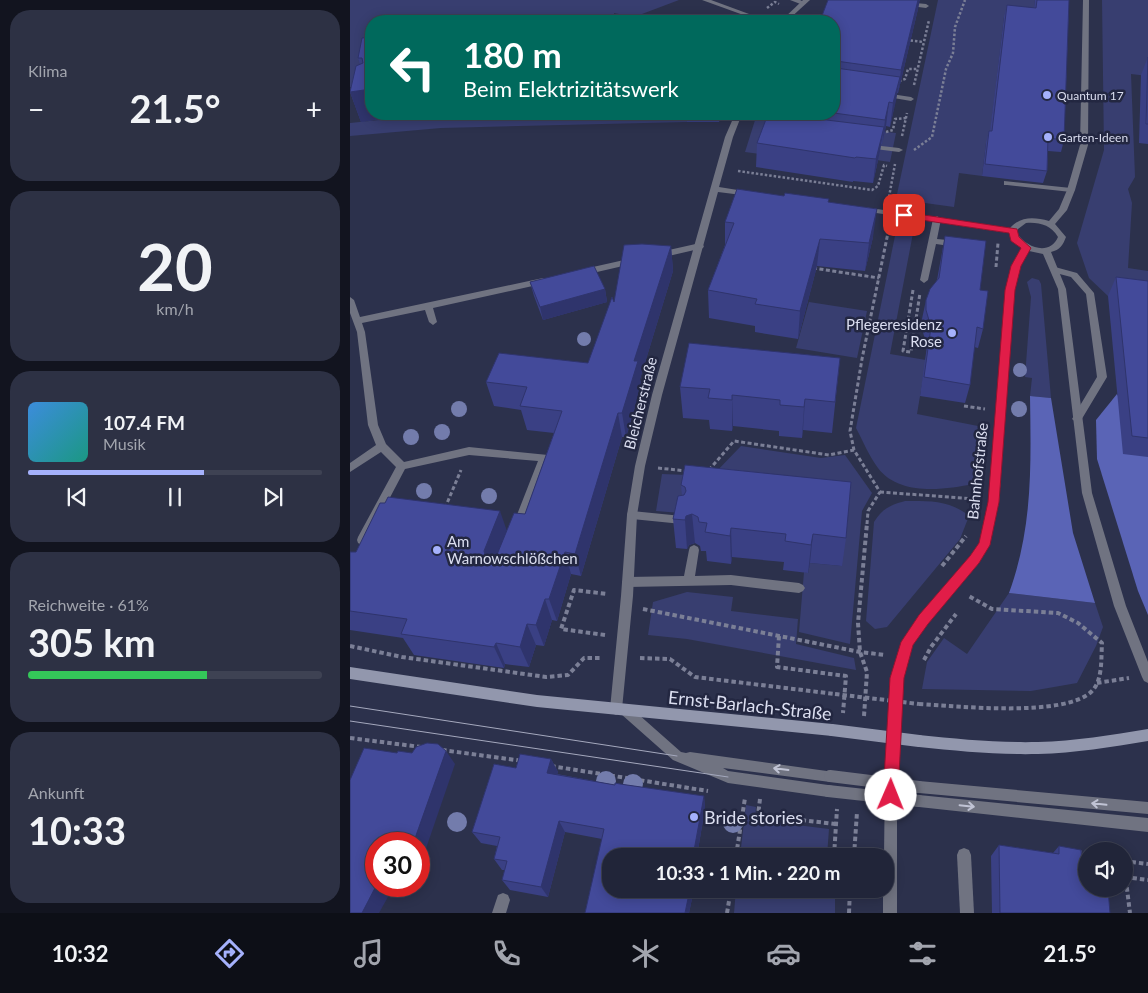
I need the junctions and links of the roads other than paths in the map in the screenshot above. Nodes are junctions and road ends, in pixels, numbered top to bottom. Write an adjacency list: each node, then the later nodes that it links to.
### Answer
1 (705, 0): 7 (street)
2 (793, 0): 4 (street)
3 (1086, 0): 16 (street)
4 (805, 2): 8 (street)
5 (894, 2): 6 (street)
6 (926, 6)
7 (748, 15)
8 (791, 15)
9 (877, 94): 10 (street)
10 (911, 99)
11 (736, 120): 15 (street, Bleicherstraße)
12 (860, 145): 13 (street)
13 (899, 150)
14 (1007, 183): 16 (street)
15 (716, 189): 17 (street); 24 (street, Bleicherstraße)
16 (1071, 190): 20 (street)
17 (760, 195)
18 (856, 208): 19 (street)
19 (937, 220): 21 (street); 22 (street)
20 (1050, 224): 21 (street); 26 (street)
21 (1013, 231): 25 (street)
22 (933, 241): 23 (street); 32 (street)
23 (965, 245)
24 (700, 246): 27 (street); 41 (street, Bleicherstraße)
25 (1026, 248): 26 (street); 57 (street, Bahnhofstraße)
26 (1046, 250): 29 (street)
27 (652, 257)
28 (642, 259): 30 (street)
29 (1055, 270): 37 (street); 37 (street)
30 (574, 274)
31 (554, 278): 34 (street)
32 (923, 283)
33 (350, 300): 35 (street)
34 (428, 306): 35 (street); 36 (street)
35 (358, 321): 38 (street)
36 (433, 322)
37 (1077, 419): 50 (street)
38 (382, 446): 39 (street); 40 (street)
39 (402, 466): 43 (street); 44 (street)
40 (350, 468)
41 (632, 515): 42 (street); 46 (street, Bleicherstraße)
42 (682, 520)
43 (514, 538)
44 (362, 540)
45 (694, 550): 47 (street)
46 (628, 582): 47 (street); 51 (street, Bleicherstraße)
47 (688, 582): 48 (street)
48 (800, 588)
49 (350, 673): 51 (main road, Ernst-Barlach-Straße)
50 (1147, 676)
51 (621, 709): 52 (main road, Ernst-Barlach-Straße, bridge); 53 (street)
52 (1148, 735)
53 (677, 756): 54 (street, one-way to 53, bridge); 55 (street, one-way to 55, bridge)
54 (1148, 808)
55 (1145, 824)
56 (964, 855): 58 (street)
57 (890, 913)
58 (967, 913)

